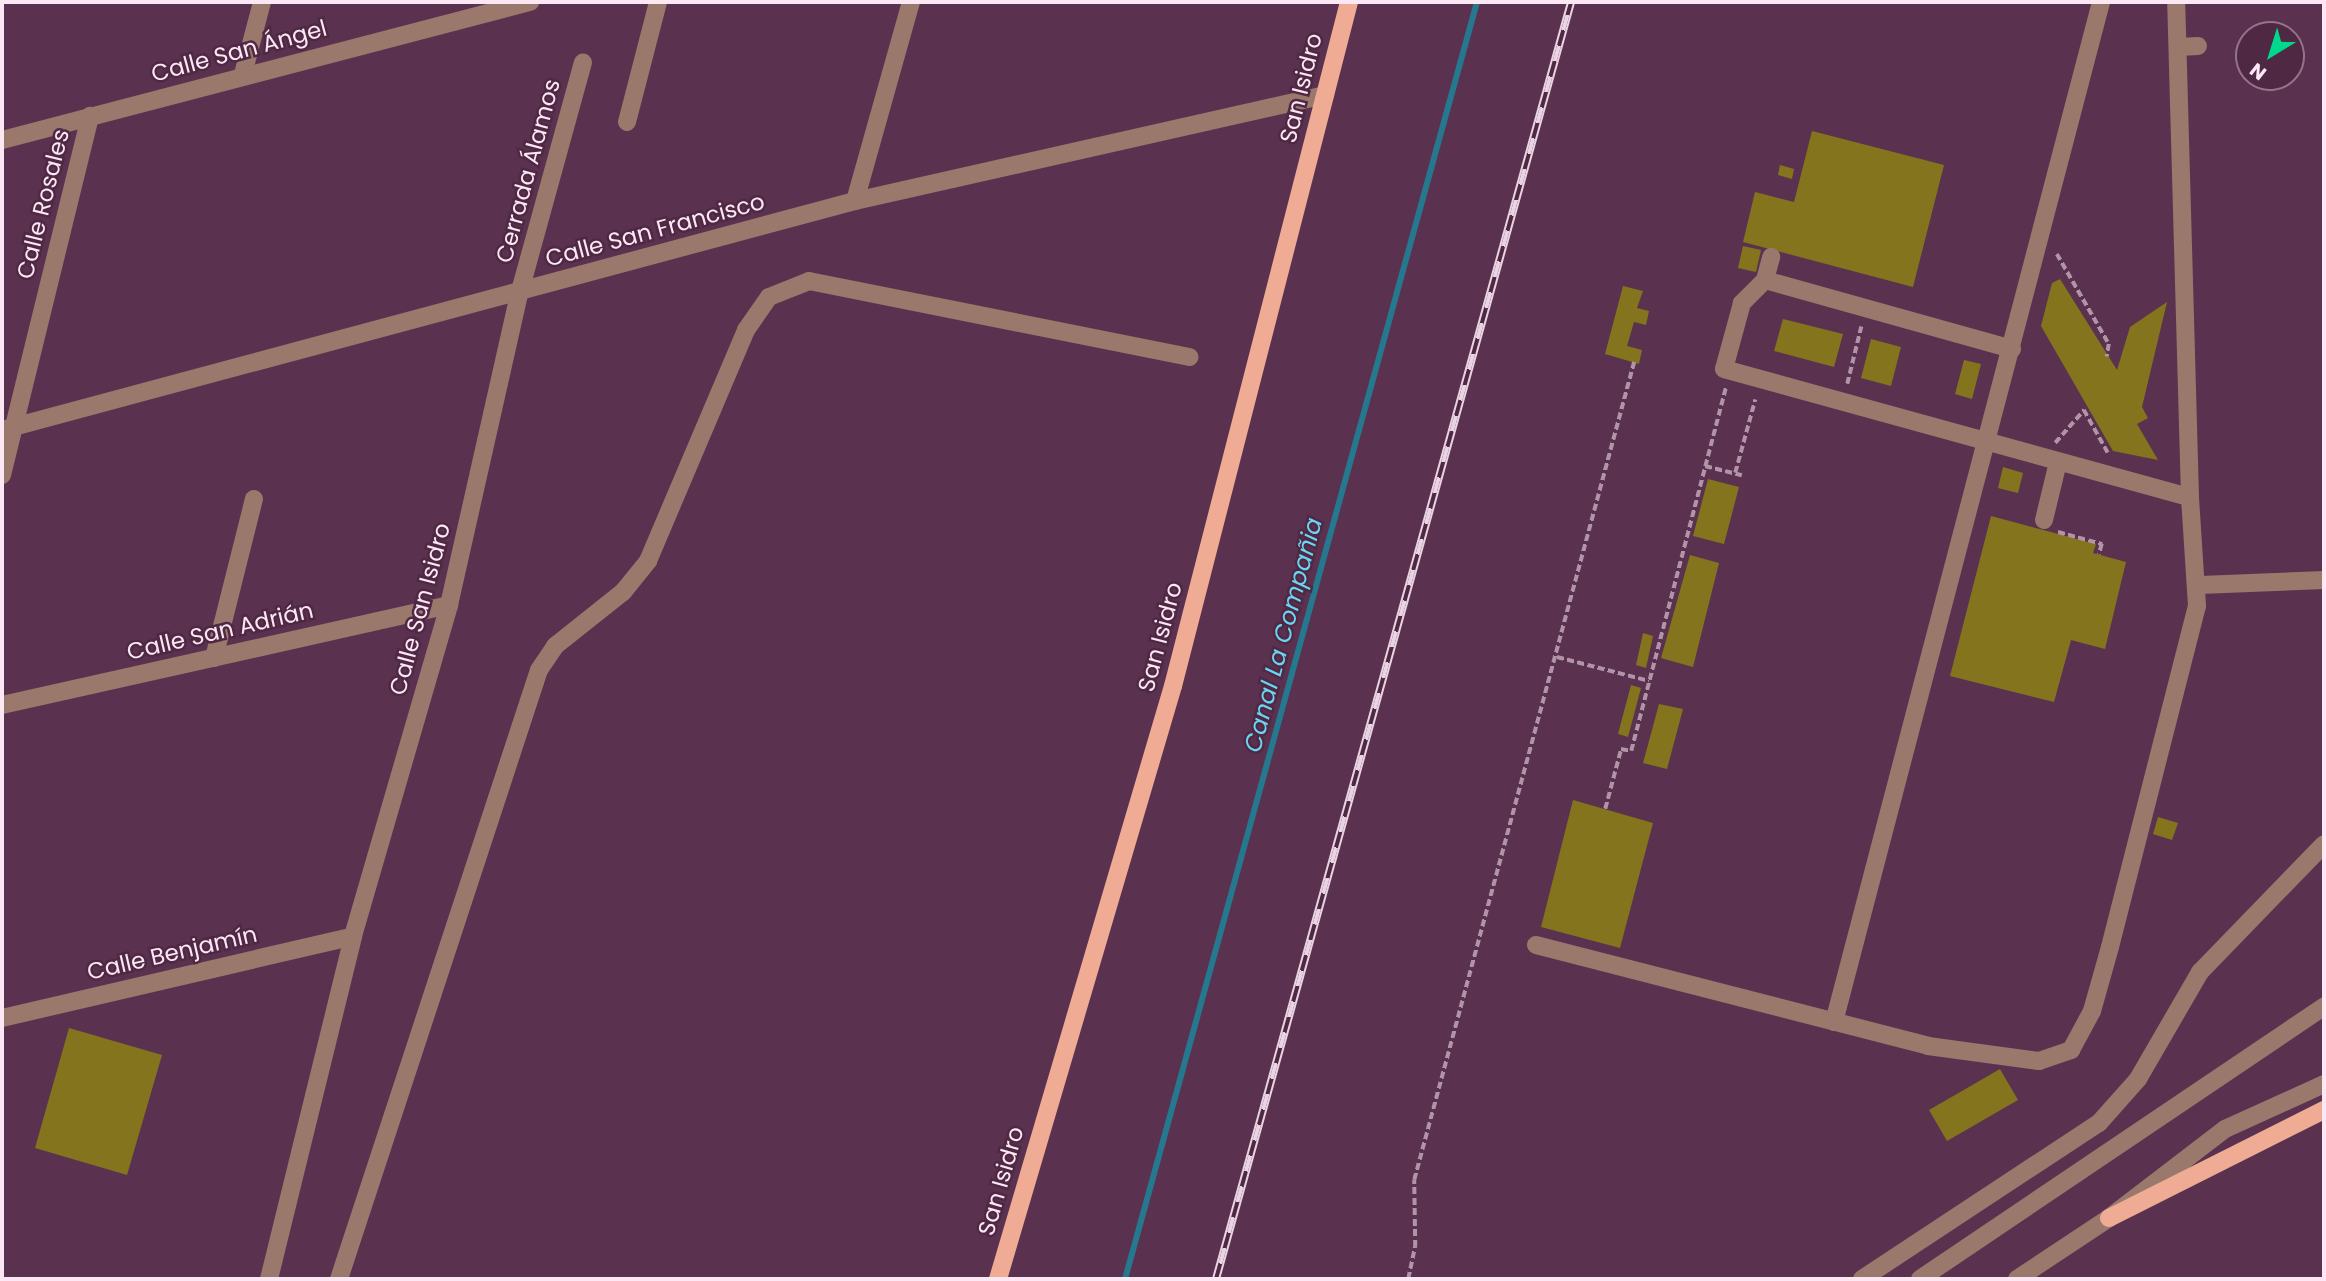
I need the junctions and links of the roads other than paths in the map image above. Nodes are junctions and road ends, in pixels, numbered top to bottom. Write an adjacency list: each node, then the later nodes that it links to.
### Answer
1 (262, 2): 11 (street)
2 (530, 2): 11 (street, Calle San Ángel)
3 (658, 2): 14 (street)
4 (911, 2): 16 (street)
5 (1349, 2): 12 (main road, San Isidro)
6 (2101, 2): 20 (street)
7 (2176, 2): 9 (street)
8 (2198, 46): 9 (street)
9 (2178, 47): 26 (street)
10 (583, 63): 19 (street, Cerrada Álamos)
11 (243, 74): 13 (street, Calle San Ángel)
12 (1325, 94): 16 (street, Calle San Francisco); 45 (main road, San Isidro)
13 (90, 116): 15 (street, Calle San Ángel); 22 (street, Calle Rosales)
14 (626, 122)
15 (2, 140)
16 (855, 201): 19 (street, Calle San Francisco)
17 (1771, 257): 18 (street)
18 (1765, 280): 20 (street); 23 (street)
19 (520, 291): 22 (street, Calle San Francisco); 31 (street, Calle San Isidro)
20 (2012, 349): 23 (street)
21 (1189, 357): 44 (street)
22 (8, 428): 25 (street, Calle Rosales)
23 (1988, 444): 24 (street); 39 (street)
24 (2058, 462): 26 (street); 28 (street)
25 (2, 475)
26 (2190, 497): 30 (street)
27 (254, 499): 32 (street)
28 (2048, 525)
29 (2324, 580): 30 (street)
30 (2200, 585): 39 (street)
31 (449, 605): 32 (street, Calle San Adrián); 35 (street, Calle San Isidro)
32 (214, 658): 33 (street, Calle San Adrián)
33 (2, 705)
34 (2324, 844): 46 (street)
35 (353, 936): 38 (street, Calle Benjamín); 43 (street, Calle San Isidro)
36 (1536, 945): 39 (street)
37 (2324, 1006): 47 (street)
38 (2, 1018)
39 (1834, 1022)
40 (2324, 1084): 42 (street)
41 (2324, 1110): 42 (main road)
42 (2109, 1218): 48 (street)
43 (269, 1279)
44 (339, 1279)
45 (998, 1279)
46 (1862, 1279)
47 (1920, 1279)
48 (2017, 1279)

